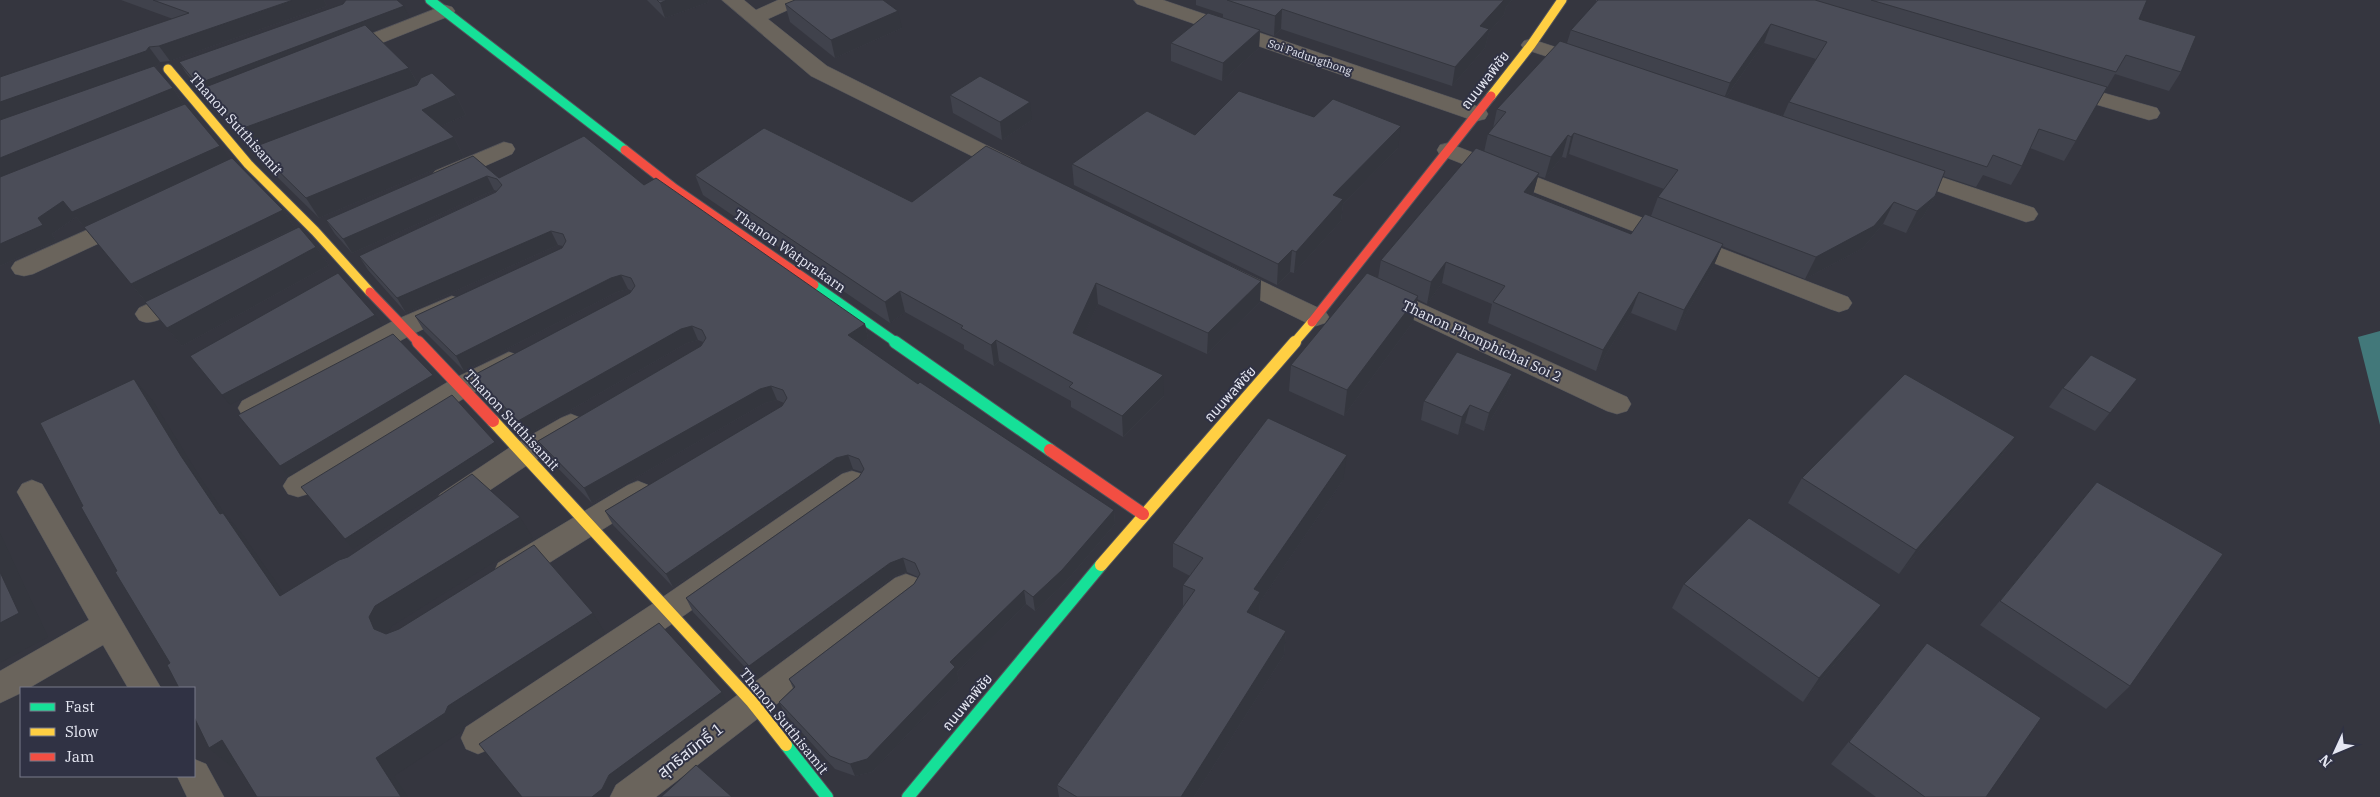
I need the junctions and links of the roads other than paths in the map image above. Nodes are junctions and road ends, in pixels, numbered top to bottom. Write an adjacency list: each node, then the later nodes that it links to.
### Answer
1 (732, 0): 6 (street)
2 (794, 0): 6 (street)
3 (1144, 0): 12 (street, Soi Padungthong)
4 (1562, 0): 7 (street, ถนนพลพิชัย)
5 (438, 6): 8 (street); 42 (street, Thanon Watprakarn)
6 (755, 18): 17 (street)
7 (1532, 45): 10 (street); 12 (street, ถนนพลพิชัย)
8 (327, 58)
9 (168, 70): 21 (street, Thanon Sutthisamit)
10 (1606, 71)
11 (2046, 82): 13 (street)
12 (1477, 114): 15 (street, ถนนพลพิชัย)
13 (2149, 114)
14 (504, 149): 18 (street)
15 (1448, 150): 24 (street, ถนนพลพิชัย); 28 (street)
16 (1887, 166): 20 (street)
17 (1030, 176)
18 (423, 184)
19 (149, 210): 23 (street)
20 (2026, 214)
21 (358, 263): 25 (street); 31 (street, Thanon Sutthisamit)
22 (1206, 264): 30 (street)
23 (24, 268)
24 (1346, 278): 30 (street, ถนนพลพิชัย); 34 (street, Thanon Phonphichai Soi 2)
25 (324, 281)
26 (210, 284): 29 (street)
27 (472, 295): 31 (street)
28 (1839, 303)
29 (148, 314)
30 (1316, 317): 42 (street, ถนนพลพิชัย)
31 (402, 328): 33 (street, Thanon Sutthisamit); 35 (street)
32 (531, 350): 33 (street)
33 (462, 387): 37 (street, Thanon Sutthisamit); 40 (street)
34 (1617, 404)
35 (240, 414)
36 (588, 415): 37 (street)
37 (522, 454): 43 (street); 44 (street, Thanon Sutthisamit)
38 (656, 482): 44 (street)
39 (852, 482): 47 (street)
40 (298, 486)
41 (32, 492): 48 (street)
42 (1143, 514): 57 (street, ถนนพลพิชัย)
43 (425, 518)
44 (588, 522): 45 (street); 47 (street, Thanon Sutthisamit)
45 (487, 585)
46 (906, 587): 51 (street, สุทธิสมิทธิ์ 1)
47 (668, 610): 51 (street, Thanon Sutthisamit); 52 (street)
48 (109, 625): 49 (street); 50 (street)
49 (143, 687)
50 (0, 688)
51 (752, 702): 55 (street, สุทธิสมิทธิ์ 1); 56 (street, Thanon Sutthisamit)
52 (478, 738)
53 (195, 777): 54 (street)
54 (206, 797)
55 (628, 797)
56 (827, 797)
57 (908, 797)

